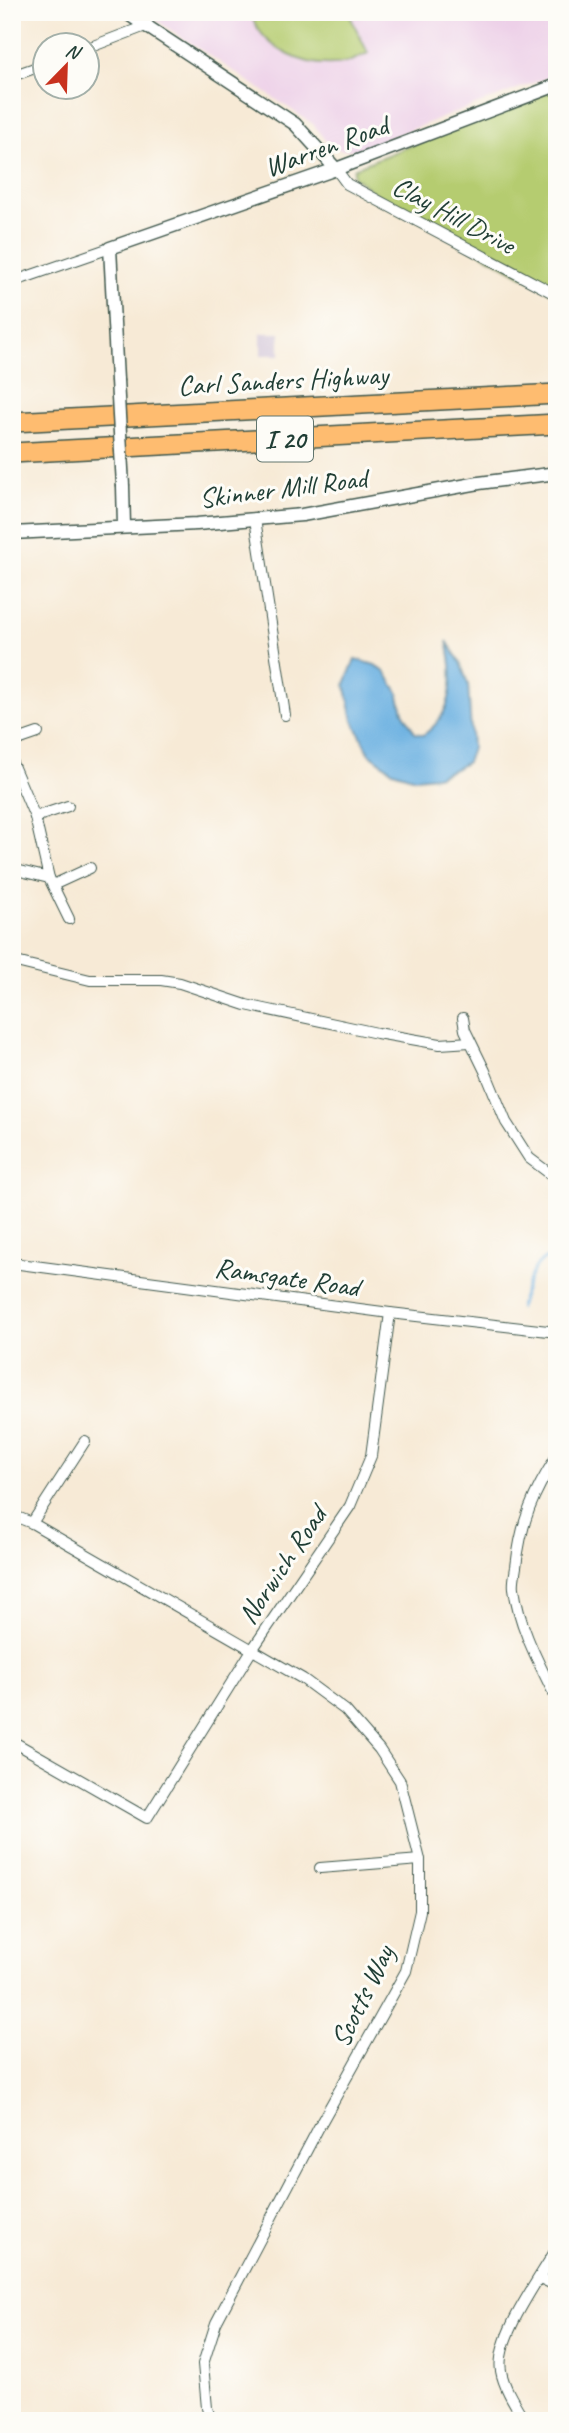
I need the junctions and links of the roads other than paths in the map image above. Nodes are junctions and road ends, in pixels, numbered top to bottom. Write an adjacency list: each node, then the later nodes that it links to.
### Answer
1 (125, 12): 2 (street)
2 (148, 25): 3 (street); 7 (street)
3 (102, 43)
4 (32, 69): 5 (street)
5 (12, 76)
6 (557, 85): 7 (street, Warren Road)
7 (336, 169): 8 (street, Warren Road); 10 (street, Clay Hill Drive)
8 (110, 248): 9 (street, Warren Road); 17 (street, bridge)
9 (12, 282)
10 (557, 295)
11 (557, 394): 12 (highway, Carl Sanders Highway / I 20)
12 (12, 422)
13 (557, 424): 14 (highway, Carl Sanders Highway / I 20)
14 (12, 453)
15 (557, 473): 16 (street, Skinner Mill Road)
16 (255, 519): 17 (street, Skinner Mill Road); 19 (street)
17 (124, 526): 18 (street, Skinner Mill Road)
18 (12, 533)
19 (285, 715)
20 (38, 733): 21 (street)
21 (12, 742)
22 (12, 763): 24 (street)
23 (68, 806): 24 (street)
24 (35, 817): 27 (street)
25 (90, 868): 27 (street)
26 (12, 869): 27 (street)
27 (51, 882): 28 (street)
28 (69, 919)
29 (12, 961): 31 (street)
30 (463, 1018): 31 (street)
31 (470, 1042): 32 (street)
32 (555, 1174)
33 (12, 1263): 34 (street, Ramsgate Road)
34 (390, 1313): 35 (street, Ramsgate Road); 40 (street, Norwich Road)
35 (557, 1332)
36 (85, 1441): 39 (street)
37 (557, 1456): 41 (street)
38 (12, 1515): 39 (street, Scotts Way)
39 (32, 1523): 40 (street, Scotts Way)
40 (252, 1650): 42 (street, Norwich Road); 43 (street, Scotts Way)
41 (557, 1700)
42 (12, 1741)
43 (420, 1860): 44 (street); 48 (street, Scotts Way)
44 (320, 1868)
45 (557, 2248): 46 (street)
46 (540, 2277): 47 (street); 49 (street)
47 (557, 2286)
48 (211, 2421)
49 (525, 2421)

